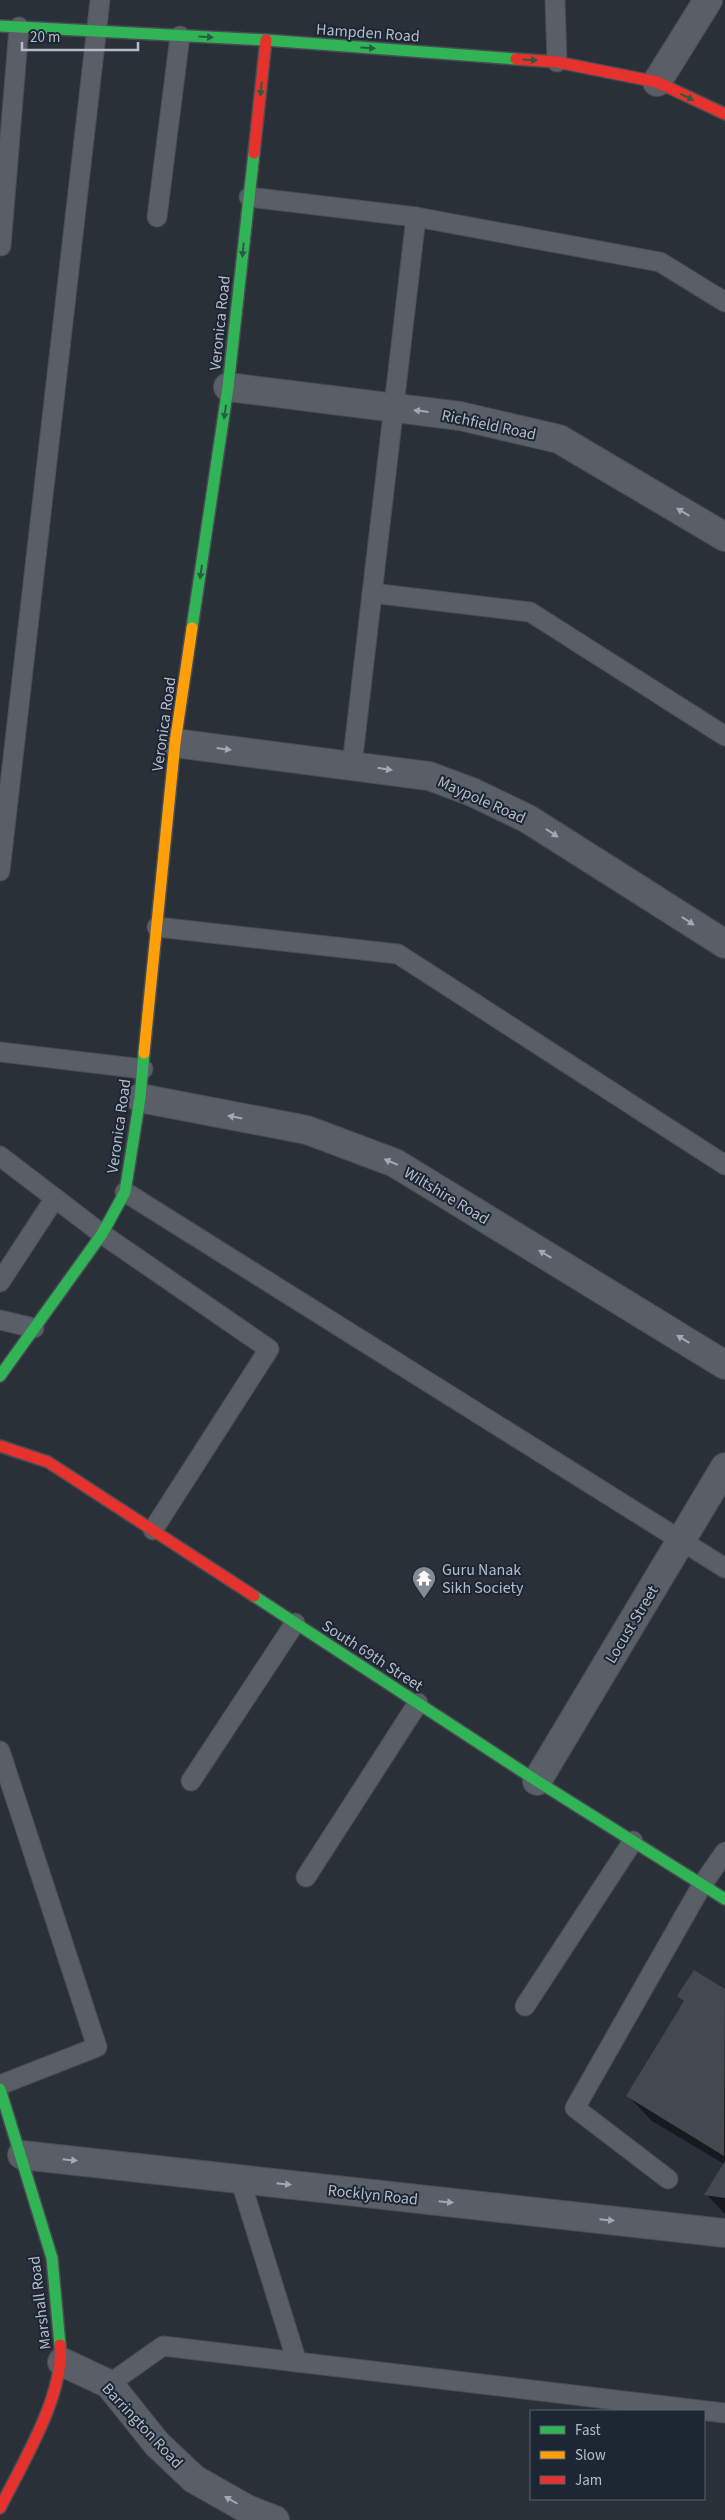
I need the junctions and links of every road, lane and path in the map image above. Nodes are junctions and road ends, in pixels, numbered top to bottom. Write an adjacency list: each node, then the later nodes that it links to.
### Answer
1 (100, 0): 6 (lane)
2 (554, 0): 9 (lane)
3 (708, 0): 10 (street)
4 (0, 26): 5 (street, Hampden Road)
5 (19, 27): 6 (street, Hampden Road); 15 (lane)
6 (97, 32): 7 (street, Hampden Road); 24 (lane)
7 (180, 36): 8 (street, Hampden Road, one-way to 8); 13 (lane)
8 (266, 40): 9 (street, Hampden Road, one-way to 9); 12 (street, Veronica Road, one-way to 12)
9 (557, 62): 10 (street, Hampden Road)
10 (657, 82): 11 (street, Hampden Road, one-way to 11)
11 (725, 114)
12 (249, 197): 14 (lane); 17 (street, Veronica Road, one-way to 17)
13 (157, 217)
14 (416, 217): 16 (lane); 18 (lane)
15 (1, 246)
16 (725, 302)
17 (228, 387): 18 (street, Richfield Road); 22 (street, Veronica Road, one-way to 22)
18 (393, 408): 19 (street, Richfield Road, one-way to 18); 20 (lane)
19 (725, 537)
20 (372, 593): 21 (lane); 23 (lane)
21 (725, 736)
22 (176, 744): 23 (street, Maypole Road, one-way to 23); 25 (street, Veronica Road)
23 (352, 765): 26 (street, Maypole Road, one-way to 26)
24 (0, 871)
25 (157, 927): 28 (street, Veronica Road); 31 (lane)
26 (725, 944)
27 (0, 1052): 28 (lane)
28 (143, 1069): 29 (street, Veronica Road)
29 (140, 1098): 32 (street, Veronica Road); 38 (street, Wiltshire Road, one-way to 29)
30 (0, 1156): 33 (lane)
31 (725, 1165)
32 (125, 1192): 34 (street, Veronica Road); 43 (lane)
33 (55, 1198): 34 (lane); 35 (lane)
34 (102, 1234): 37 (street, Veronica Road); 42 (lane)
35 (0, 1282)
36 (0, 1320): 37 (lane)
37 (34, 1328): 39 (street, Veronica Road)
38 (725, 1364)
39 (0, 1376)
40 (0, 1446): 42 (street, South 69th Street)
41 (725, 1467): 43 (street, Locust Street)
42 (153, 1530): 45 (street, South 69th Street)
43 (681, 1540): 44 (lane); 49 (street, Locust Street)
44 (725, 1568)
45 (296, 1623): 46 (street, South 69th Street); 48 (lane)
46 (418, 1703): 49 (street, South 69th Street); 52 (lane)
47 (0, 1751): 56 (lane)
48 (192, 1781)
49 (537, 1781): 50 (street, South 69th Street)
50 (633, 1842): 53 (street, South 69th Street); 55 (lane)
51 (725, 1852): 53 (lane)
52 (306, 1877)
53 (702, 1885): 54 (street, South 69th Street); 60 (lane)
54 (725, 1899)
55 (525, 2006)
56 (0, 2084)
57 (0, 2089): 58 (street, Marshall Road)
58 (22, 2155): 59 (street, Rocklyn Road, one-way to 59); 62 (street, Marshall Road)
59 (240, 2179): 61 (street, Rocklyn Road, one-way to 61); 63 (lane)
60 (668, 2179)
61 (725, 2233)
62 (62, 2362): 64 (street, Barrington Road); 68 (street, Marshall Road)
63 (297, 2362): 64 (lane); 65 (lane)
64 (109, 2384): 69 (street, Barrington Road, one-way to 64)
65 (700, 2410)
66 (705, 2411): 67 (lane)
67 (725, 2413)
68 (0, 2508)
69 (276, 2520)

